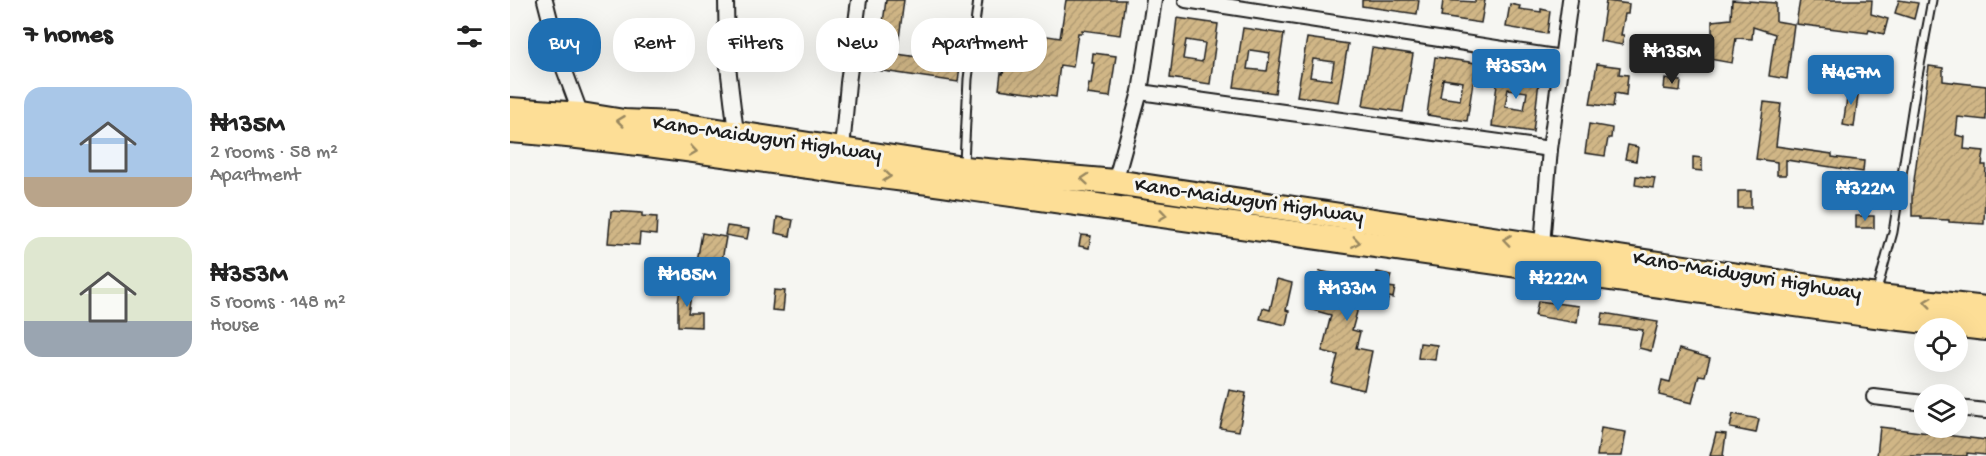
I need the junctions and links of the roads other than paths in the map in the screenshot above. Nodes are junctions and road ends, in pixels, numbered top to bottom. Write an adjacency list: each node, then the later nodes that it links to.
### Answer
1 (544, 0): 12 (street)
2 (726, 0): 14 (street)
3 (859, 0): 15 (street)
4 (978, 0): 17 (lane)
5 (1154, 0): 10 (street)
6 (1186, 0): 9 (street)
7 (1570, 0): 9 (street)
8 (1932, 0): 20 (lane)
9 (1562, 58): 16 (street)
10 (1140, 92): 16 (street); 18 (street)
11 (510, 110): 12 (highway, Kano-Maiduguri Highway)
12 (582, 115): 14 (highway, Kano-Maiduguri Highway, one-way to 12)
13 (510, 130): 17 (highway, Kano-Maiduguri Highway, one-way to 17)
14 (735, 133): 15 (highway, Kano-Maiduguri Highway)
15 (842, 149): 17 (highway, Kano-Maiduguri Highway)
16 (1550, 149): 19 (street)
17 (963, 178): 18 (highway, Kano-Maiduguri Highway, one-way to 17); 22 (highway, Kano-Maiduguri Highway, one-way to 22)
18 (1114, 182): 19 (highway, Kano-Maiduguri Highway, one-way to 18)
19 (1542, 245): 20 (highway, Kano-Maiduguri Highway)
20 (1875, 296): 21 (highway, Kano-Maiduguri Highway, one-way to 20)
21 (1986, 309)
22 (1986, 328)
23 (1874, 397): 24 (street)
24 (1914, 402)
25 (1968, 409): 26 (street)
26 (1986, 411)

